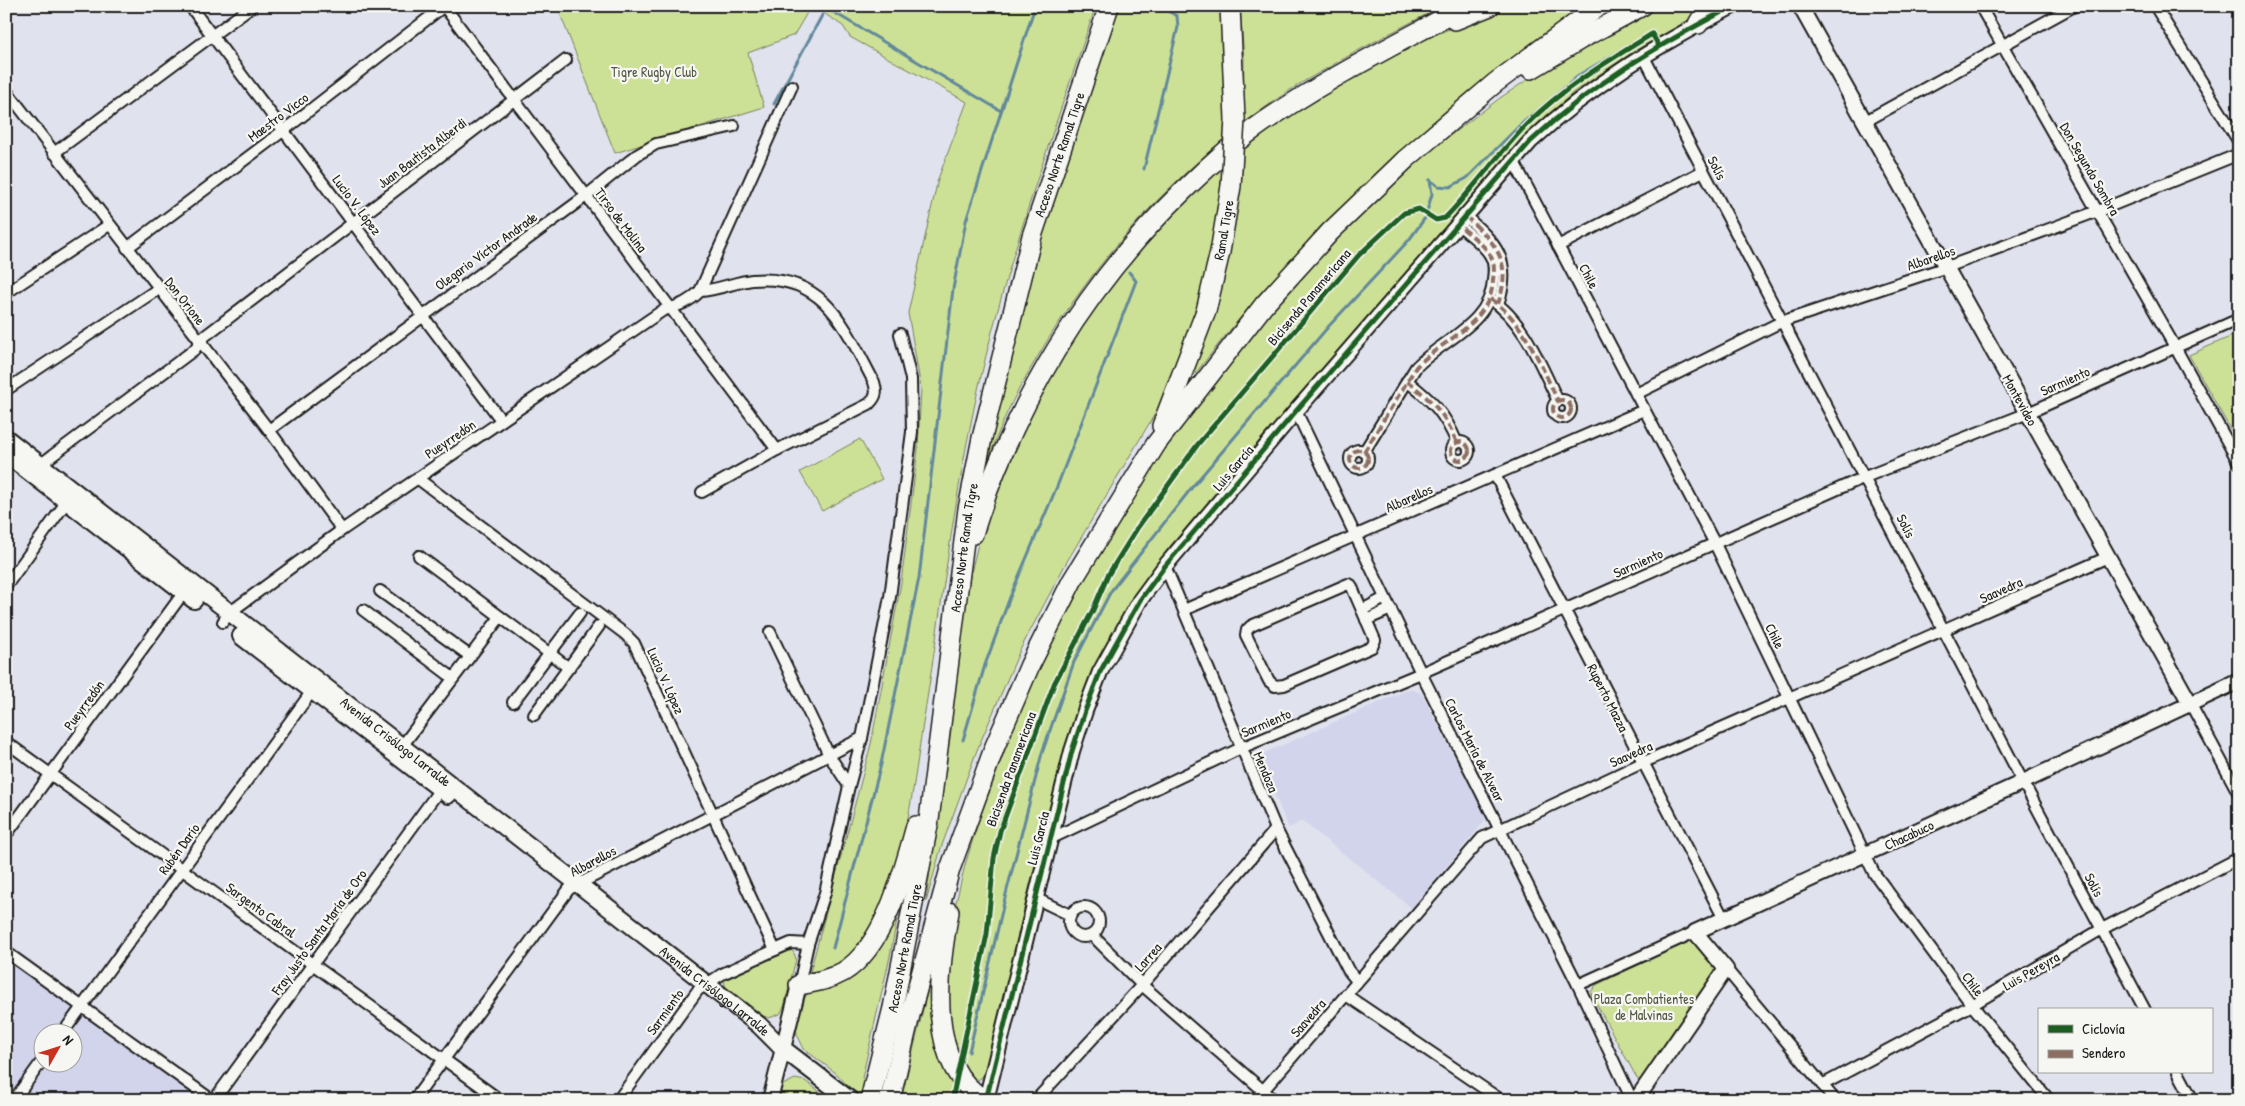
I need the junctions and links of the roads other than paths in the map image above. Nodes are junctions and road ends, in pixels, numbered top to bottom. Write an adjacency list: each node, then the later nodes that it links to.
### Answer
1 (190, 6): 17 (street, Lucio V. López)
2 (252, 6): 17 (street)
3 (444, 6): 24 (street, Tirso de Molina); 28 (street, Maestro Vicco)
4 (1109, 6): 97 (highway, Acceso Norte Ramal Tigre)
5 (1230, 6): 64 (highway, Ramal Tigre, bridge)
6 (1466, 6): 18 (highway)
7 (1490, 6): 18 (highway)
8 (1599, 6): 25 (highway)
9 (1642, 6): 25 (highway)
10 (1705, 6): 16 (highway)
11 (1733, 6): 16 (street, Luis García)
12 (1800, 6): 26 (street, Montevideo)
13 (1980, 6): 19 (street, Don Segundo Sombra)
14 (2074, 6): 19 (street)
15 (2155, 6): 29 (street)
16 (1698, 24): 20 (street, Luis García)
17 (212, 36): 28 (street, Lucio V. López); 30 (street)
18 (1405, 40): 97 (highway)
19 (2002, 46): 26 (street); 35 (street, Don Segundo Sombra)
20 (1643, 55): 32 (street, Luis García); 33 (street, Solís)
21 (566, 60): 24 (street, Juan Bautista Alberdi)
22 (792, 86): 43 (street)
23 (8, 96): 30 (street, Don Orione)
24 (514, 100): 34 (street, Tirso de Molina); 37 (street, Juan Bautista Alberdi)
25 (1450, 122): 64 (highway)
26 (1864, 122): 41 (street, Montevideo)
27 (734, 126): 34 (street, Olegario Víctor Andrade)
28 (284, 131): 37 (street, Lucio V. López); 40 (street, Maestro Vicco)
29 (2239, 142)
30 (54, 153): 38 (street, Don Orione)
31 (2239, 154): 35 (street, Albarellos)
32 (1513, 160): 36 (street, Luis García); 39 (street, Chile)
33 (1703, 171): 39 (street); 49 (street, Solís)
34 (586, 196): 46 (street, Tirso de Molina); 47 (street, Olegario Víctor Andrade)
35 (2098, 211): 41 (street, Albarellos); 52 (street, Don Segundo Sombra)
36 (1461, 220): 45 (street); 58 (street, Luis García)
37 (352, 222): 47 (street, Lucio V. López); 51 (street, Juan Bautista Alberdi)
38 (109, 225): 40 (street, Don Orione); 44 (street)
39 (1558, 246): 55 (street, Chile)
40 (127, 248): 42 (street, Don Orione)
41 (1948, 267): 49 (street, Albarellos); 59 (street, Montevideo)
42 (158, 289): 51 (street, Don Orione); 54 (street)
43 (700, 291): 46 (street, Pueyrredón); 65 (street, Pueyrredón)
44 (6, 293)
45 (1494, 301): 53 (street); 56 (street)
46 (670, 308): 60 (street, Pueyrredón); 65 (street, Tirso de Molina)
47 (422, 315): 60 (street, Lucio V. López); 61 (street, Olegario Víctor Andrade)
48 (2239, 319): 52 (street, Sarmiento)
49 (1781, 322): 55 (street, Albarellos); 71 (street, Solís)
50 (900, 334): 109 (street)
51 (200, 343): 61 (street, Don Orione); 69 (street)
52 (2175, 347): 59 (street, Sarmiento); 68 (street, Don Segundo Sombra)
53 (1408, 381): 63 (street); 66 (street)
54 (6, 390)
55 (1636, 394): 57 (street, Chile)
56 (1558, 401)
57 (1644, 410): 70 (street, Albarellos); 77 (street, Chile)
58 (1296, 411): 76 (street, Carlos María de Alvear); 80 (street, Luis García)
59 (2028, 413): 71 (street, Sarmiento); 79 (street, Montevideo)
60 (501, 420): 72 (street, Pueyrredón)
61 (269, 430): 75 (street, Don Orione)
62 (6, 438): 69 (main road, Avenida Crisólogo Larralde)
63 (1457, 443)
64 (1156, 444): 122 (highway, Acceso Norte Ramal Tigre)
65 (777, 450): 73 (street)
66 (1364, 452)
67 (6, 454): 74 (main road, Avenida Crisólogo Larralde)
68 (2239, 463)
69 (41, 464): 74 (main road, Avenida Crisólogo Larralde)
70 (1495, 475): 76 (street, Albarellos); 89 (street, Ruperto Mazza)
71 (1865, 477): 77 (street, Sarmiento); 95 (street, Solís)
72 (417, 478): 75 (street, Pueyrredón); 121 (street, Lucio V. López)
73 (702, 492)
74 (71, 496): 81 (street); 83 (main road, Avenida Crisólogo Larralde); 92 (main road, Avenida Crisólogo Larralde)
75 (342, 530): 92 (street, Pueyrredón)
76 (1356, 536): 84 (street, Carlos María de Alvear); 87 (street, Albarellos)
77 (1715, 544): 89 (street, Sarmiento); 105 (street, Chile)
78 (419, 556): 91 (street)
79 (2108, 557): 95 (street, Saavedra); 107 (street, Montevideo)
80 (1165, 566): 87 (street, Mendoza); 126 (street, Luis García)
81 (6, 586)
82 (380, 591): 99 (street)
83 (184, 592): 92 (main road, Avenida Crisólogo Larralde); 116 (street, Pueyrredón)
84 (1385, 598): 85 (street, Carlos María de Alvear); 88 (street)
85 (1391, 609): 93 (street); 101 (street, Carlos María de Alvear)
86 (363, 610): 102 (street)
87 (1184, 610): 111 (street, Mendoza)
88 (1362, 610): 93 (street); 93 (street)
89 (1564, 611): 101 (street, Sarmiento); 115 (street, Ruperto Mazza)
90 (580, 613): 98 (street)
91 (500, 616): 98 (street); 99 (street)
92 (226, 618): 104 (main road, Avenida Crisólogo Larralde)
93 (1366, 620)
94 (598, 626): 100 (street)
95 (1944, 630): 105 (street, Saavedra); 117 (street, Solís)
96 (770, 632): 113 (street)
97 (951, 639): 114 (highway, Acceso Norte Ramal Tigre)
98 (549, 654): 100 (street); 106 (street)
99 (470, 656): 102 (street)
100 (570, 668): 108 (street)
101 (1421, 673): 111 (street, Sarmiento); 124 (street, Carlos María de Alvear)
102 (454, 678): 112 (street)
103 (2239, 681): 107 (street, Chacabuco)
104 (315, 686): 112 (main road, Avenida Crisólogo Larralde); 129 (street, Rubén Darío)
105 (1790, 698): 115 (street, Saavedra); 127 (street, Chile)
106 (513, 702)
107 (2190, 703): 117 (street, Chacabuco); 120 (street, Montevideo)
108 (534, 715)
109 (862, 738): 113 (street, Albarellos); 119 (street)
110 (6, 742): 116 (street, Sargento Cabral)
111 (1242, 748): 123 (street, Mendoza); 126 (street, Sarmiento)
112 (399, 750): 118 (main road, Avenida Crisólogo Larralde)
113 (829, 755): 119 (street); 121 (street, Albarellos)
114 (937, 755): 143 (highway); 166 (highway, Acceso Norte Ramal Tigre)
115 (1642, 763): 124 (street, Saavedra); 133 (street, Ruperto Mazza)
116 (50, 774): 125 (street, Pueyrredón); 129 (street, Sargento Cabral)
117 (2023, 782): 127 (street, Chacabuco); 134 (street, Solís)
118 (443, 785): 130 (main road, Avenida Crisólogo Larralde); 140 (street, Fray Justo Santa María de Oro)
119 (849, 786): 137 (street)
120 (2239, 794)
121 (712, 814): 130 (street, Albarellos); 138 (street, Lucio V. López)
122 (965, 828): 158 (highway, Acceso Norte Ramal Tigre); 167 (highway)
123 (1276, 829): 142 (street, Mendoza); 144 (street, Larrea)
124 (1500, 829): 142 (street, Saavedra); 145 (street, Carlos María de Alvear)
125 (6, 835)
126 (1050, 839): 131 (street, Luis García)
127 (1866, 855): 133 (street, Chacabuco); 148 (street, Chile)
128 (2239, 858): 134 (street, Luis Pereyra)
129 (181, 869): 140 (street, Sargento Cabral); 149 (street, Rubén Darío)
130 (573, 887): 146 (main road, Avenida Crisólogo Larralde); 153 (street, Albarellos)
131 (1035, 898): 132 (street); 167 (street, Luis García)
132 (1070, 915): 136 (street); 136 (street)
133 (1724, 919): 135 (street, Chacabuco)
134 (2102, 929): 148 (street, Luis Pereyra); 150 (street, Solís)
135 (1695, 932): 141 (street); 145 (street, Chacabuco)
136 (1092, 935): 144 (street)
137 (808, 944): 138 (street, Sarmiento); 143 (street)
138 (775, 950): 146 (street, Sarmiento)
139 (6, 952): 149 (street)
140 (312, 964): 153 (street, Sargento Cabral); 160 (street, Fray Justo Santa María de Oro)
141 (1726, 969): 156 (street); 173 (street)
142 (1357, 981): 147 (street, Saavedra)
143 (799, 985): 152 (street)
144 (1142, 985): 157 (street); 168 (street, Larrea)
145 (1578, 985): 172 (street, Carlos María de Alvear)
146 (702, 987): 152 (main road, Avenida Crisólogo Larralde); 163 (street, Sarmiento)
147 (1346, 995): 157 (street, Saavedra); 171 (street)
148 (1972, 1005): 156 (street, Luis Pereyra); 175 (street, Chile)
149 (82, 1006): 151 (street, Rubén Darío); 160 (street)
150 (2144, 1008)
151 (69, 1024)
152 (782, 1048): 164 (street); 165 (main road, Avenida Crisólogo Larralde)
153 (444, 1059): 161 (street, Albarellos); 162 (street, Sargento Cabral)
154 (33, 1074): 159 (street)
155 (2179, 1074): 176 (street)
156 (1822, 1085): 174 (street)
157 (1263, 1091): 169 (street, Saavedra); 170 (street)
158 (891, 1094)
159 (14, 1100)
160 (213, 1100)
161 (414, 1100)
162 (500, 1100)
163 (618, 1100)
164 (770, 1100)
165 (850, 1100)
166 (870, 1100)
167 (986, 1100)
168 (1036, 1100)
169 (1255, 1100)
170 (1274, 1100)
171 (1502, 1100)
172 (1632, 1100)
173 (1636, 1100)
174 (1834, 1100)
175 (2049, 1100)
176 (2193, 1100)

